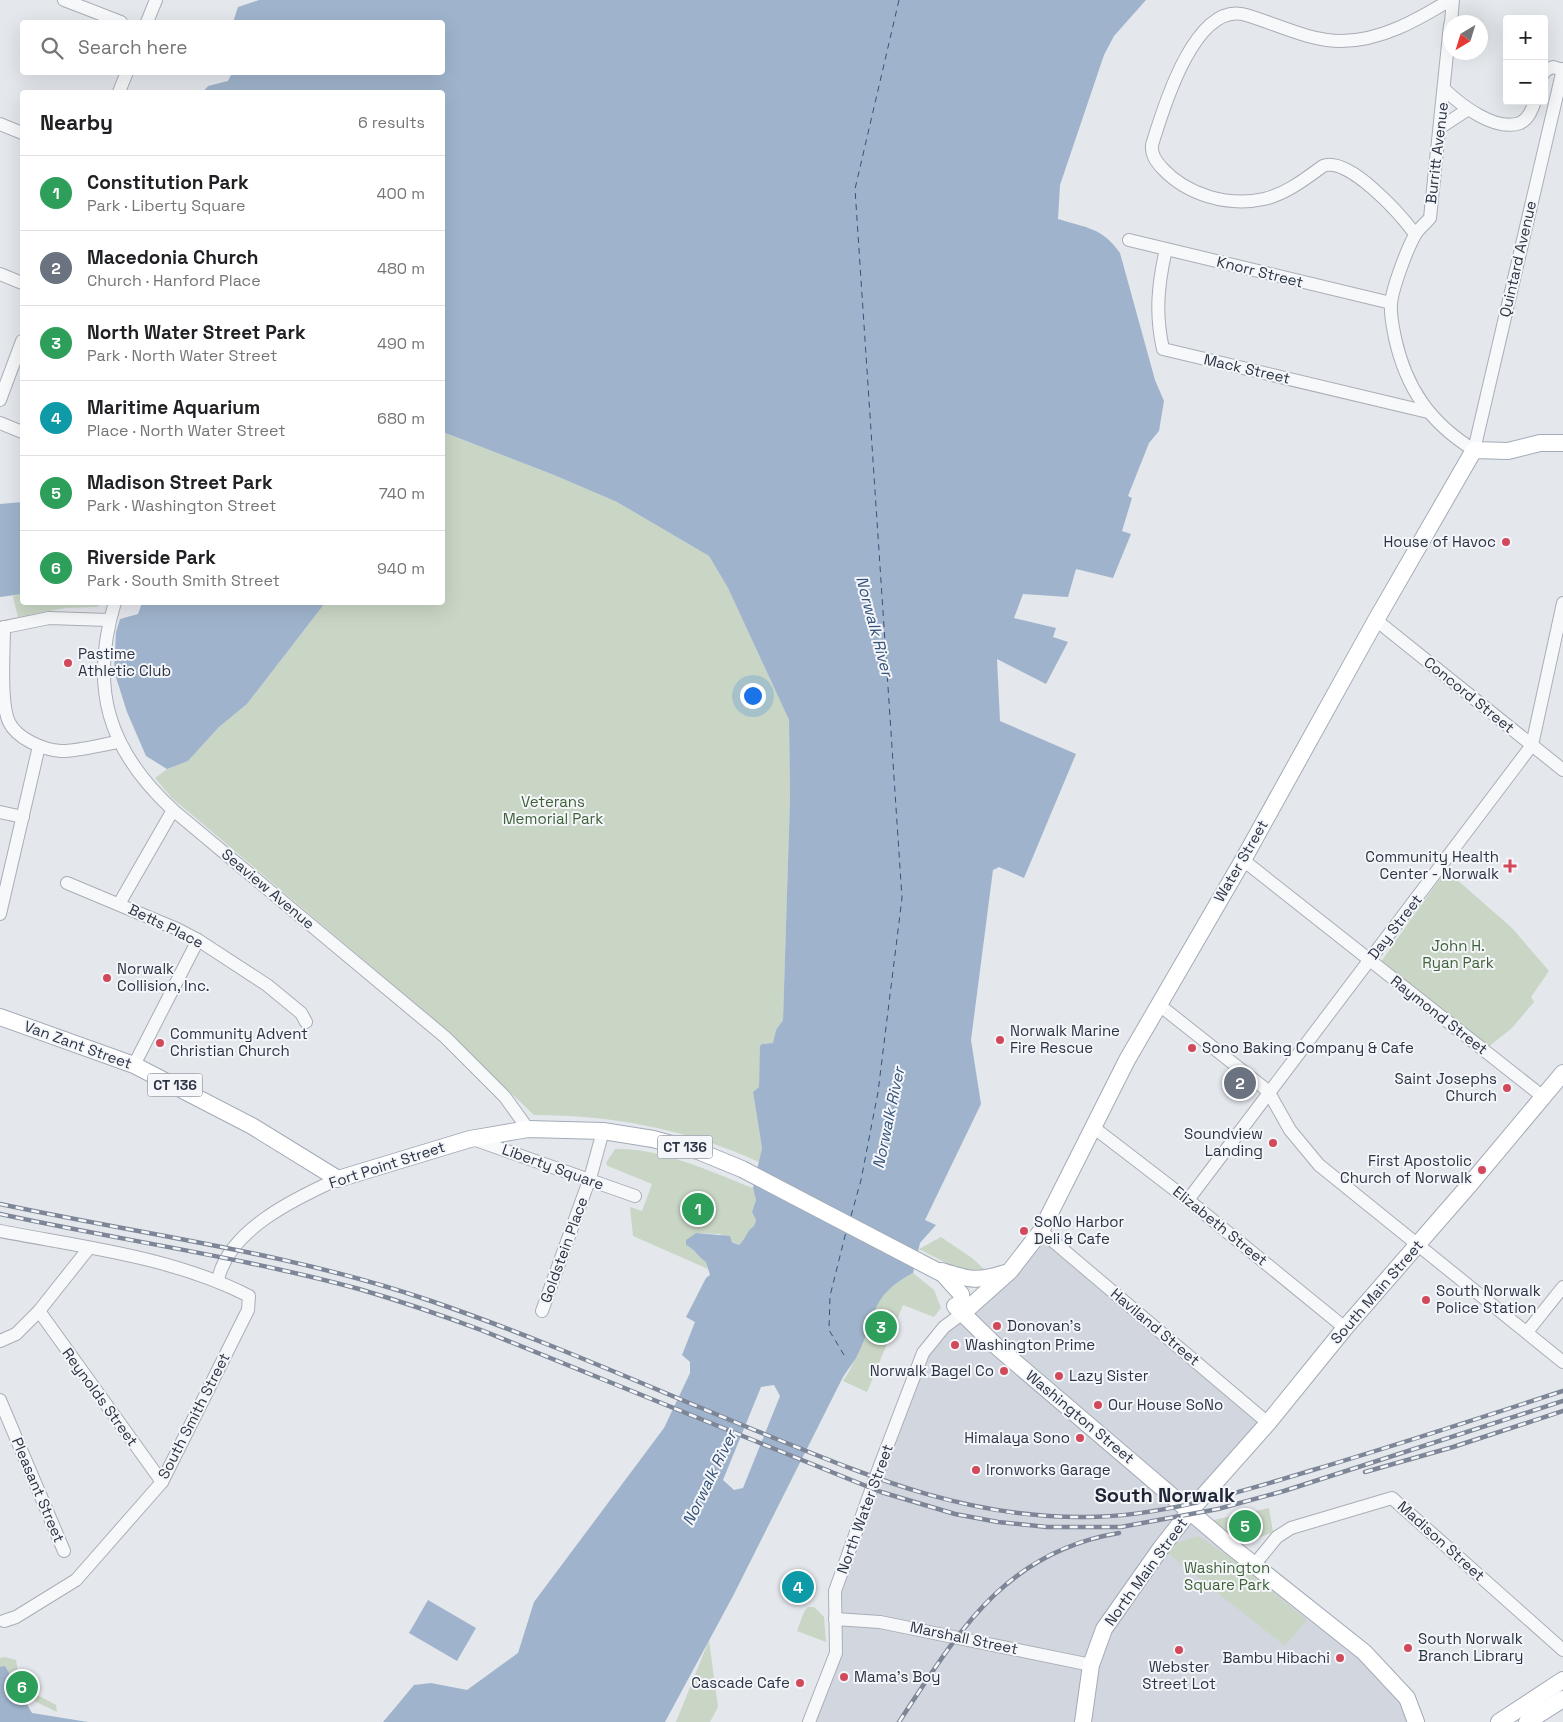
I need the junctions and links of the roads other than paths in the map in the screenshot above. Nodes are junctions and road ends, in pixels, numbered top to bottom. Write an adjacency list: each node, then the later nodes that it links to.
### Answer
1 (64, 0): 5 (street)
2 (156, 0): 6 (street)
3 (1451, 0): 4 (street, Burritt Avenue); 18 (street)
4 (1451, 15)
5 (115, 20)
6 (148, 20)
7 (1448, 60): 12 (street, Burritt Avenue)
8 (1548, 69): 9 (street)
9 (1563, 69): 30 (street, Quintard Avenue)
10 (126, 75): 11 (street)
11 (120, 90)
12 (1445, 90): 14 (street); 16 (street, Burritt Avenue)
13 (1533, 105): 14 (street)
14 (1467, 110): 16 (street)
15 (0, 124): 17 (street)
16 (1441, 127): 18 (street, Burritt Avenue)
17 (20, 132)
18 (1415, 234): 23 (street, Burritt Avenue)
19 (1129, 240): 20 (street, Knorr Street)
20 (1166, 249): 23 (street, Knorr Street); 26 (street, Mack Street)
21 (0, 274): 22 (street)
22 (20, 282)
23 (1391, 303): 26 (street, Burritt Avenue)
24 (20, 346): 25 (street)
25 (0, 400)
26 (1428, 412): 30 (street, Burritt Avenue)
27 (0, 423): 28 (street)
28 (20, 431)
29 (1563, 443): 30 (main road)
30 (1474, 450): 34 (main road, Water Street)
31 (1563, 603): 37 (street, Day Street)
32 (113, 605): 33 (street, Seaview Avenue)
33 (109, 620): 35 (street); 36 (street, Seaview Avenue)
34 (1376, 620): 37 (street, Concord Street); 43 (main road, Water Street)
35 (2, 628): 38 (street)
36 (118, 742): 38 (street); 40 (street, Seaview Avenue)
37 (1532, 745): 39 (street, Concord Street); 48 (street, Day Street)
38 (39, 746): 42 (street)
39 (1563, 770)
40 (173, 810): 45 (street, Betts Place); 57 (street, Seaview Avenue)
41 (0, 812): 42 (street)
42 (23, 817): 46 (street)
43 (1243, 860): 48 (street, Raymond Street); 49 (main road, Water Street)
44 (68, 883): 45 (street, Betts Place)
45 (119, 904): 47 (street, Betts Place)
46 (0, 914)
47 (198, 940): 51 (street, Betts Place); 52 (street)
48 (1369, 960): 54 (street, Day Street); 55 (street, Raymond Street)
49 (1158, 1004): 54 (street); 56 (main road, Water Street)
50 (0, 1017): 52 (main road, Van Zant Street / CT 136)
51 (306, 1022)
52 (134, 1065): 60 (main road, Van Zant Street / CT 136)
53 (1563, 1073): 55 (main road, South Main Street)
54 (1268, 1092): 63 (street, Day Street); 66 (street)
55 (1542, 1096): 66 (main road, South Main Street)
56 (1093, 1127): 63 (street, Elizabeth Street); 65 (main road, Water Street)
57 (528, 1129): 58 (main road, Liberty Square / CT 136); 59 (main road, Fort Point Street / CT 136)
58 (603, 1131): 61 (street, Goldstein Place); 68 (main road, Liberty Square / CT 136)
59 (470, 1139): 60 (main road, Fort Point Street / CT 136); 61 (street, Liberty Square)
60 (338, 1179): 70 (street, Fort Point Street)
61 (589, 1180): 62 (street, Liberty Square); 73 (street, Goldstein Place)
62 (635, 1196)
63 (1188, 1200): 75 (street, Elizabeth Street)
64 (0, 1231): 67 (street)
65 (1041, 1231): 69 (main road, Water Street); 80 (street, Haviland Street)
66 (1418, 1243): 75 (main road, South Main Street); 76 (street)
67 (89, 1248): 70 (street); 72 (street)
68 (924, 1264): 69 (main road, CT 136); 74 (main road, Washington Street / CT 136)
69 (1010, 1272): 74 (main road, Water Street)
70 (218, 1280): 81 (street, South Smith Street)
71 (1563, 1287): 76 (street)
72 (38, 1311): 77 (street); 81 (street, Reynolds Street)
73 (542, 1311)
74 (963, 1313): 82 (main road, Washington Street); 85 (street, North Water Street)
75 (1345, 1328): 80 (main road, South Main Street)
76 (1526, 1332): 78 (street)
77 (0, 1340)
78 (1563, 1362)
79 (0, 1400): 83 (street, Pleasant Street)
80 (1268, 1423): 82 (main road, South Main Street)
81 (162, 1482): 86 (street, South Smith Street)
82 (1190, 1510): 84 (main road, Washington Street); 88 (main road, North Main Street)
83 (64, 1551)
84 (1254, 1564): 87 (street, Madison Street); 93 (main road, Washington Street)
85 (835, 1620): 88 (street, Marshall Street); 91 (street, North Water Street)
86 (4, 1621)
87 (1563, 1650)
88 (1091, 1665): 92 (main road, North Main Street)
89 (1563, 1680): 94 (main road)
90 (1563, 1699): 95 (main road)
91 (809, 1722)
92 (1083, 1722)
93 (1416, 1722)
94 (1499, 1722)
95 (1527, 1722)

